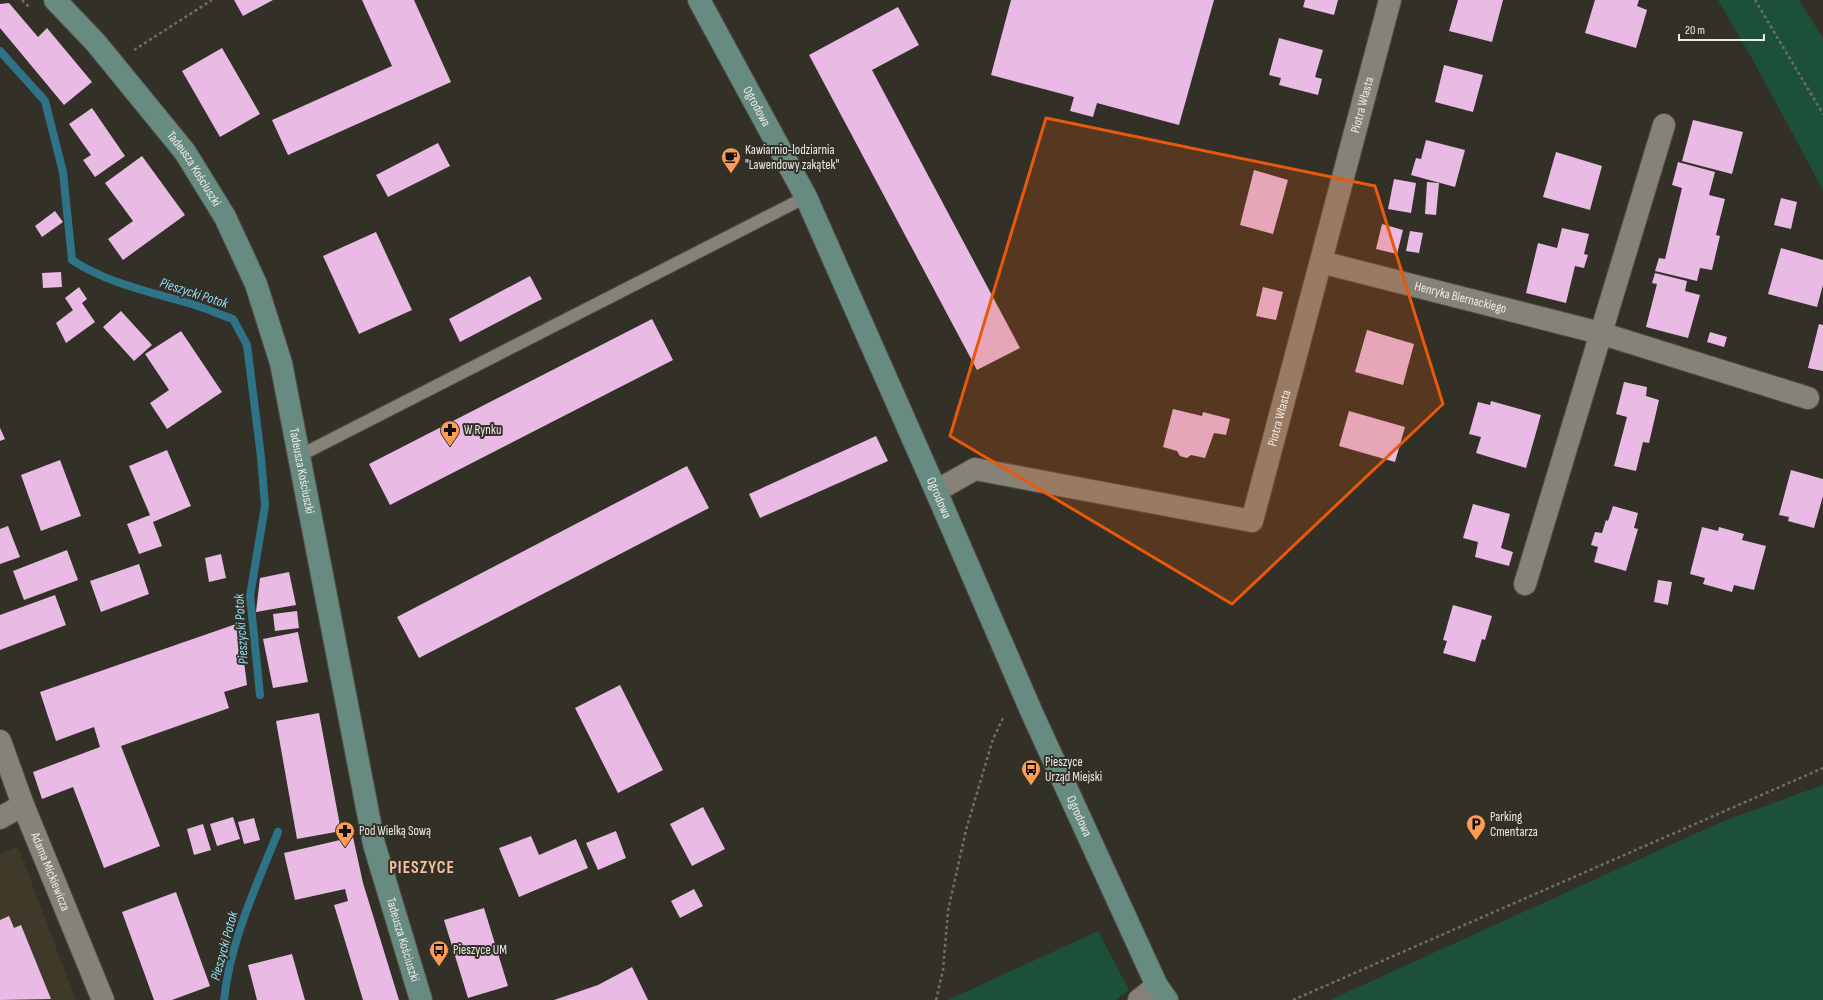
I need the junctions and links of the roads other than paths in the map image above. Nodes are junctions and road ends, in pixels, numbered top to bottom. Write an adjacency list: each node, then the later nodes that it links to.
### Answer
1 (54, 0): 9 (street, Tadeusza Kościuszki)
2 (699, 0): 5 (street, Ogrodowa)
3 (1390, 0): 6 (street, Piotra Własta)
4 (1664, 125): 7 (street)
5 (806, 197): 9 (lane); 10 (street, Ogrodowa)
6 (1321, 262): 7 (street, Henryka Biernackiego); 10 (street, Piotra Własta)
7 (1600, 333): 8 (street, Henryka Biernackiego); 11 (street)
8 (1808, 398)
9 (299, 456): 17 (street, Tadeusza Kościuszki)
10 (936, 490): 15 (street, Ogrodowa)
11 (1525, 584)
12 (0, 741): 13 (street, Adama Mickiewicza)
13 (23, 805): 14 (street); 16 (street, Adama Mickiewicza)
14 (0, 818)
15 (1162, 993): 18 (street)
16 (103, 1000)
17 (421, 1000)
18 (1139, 1000)

